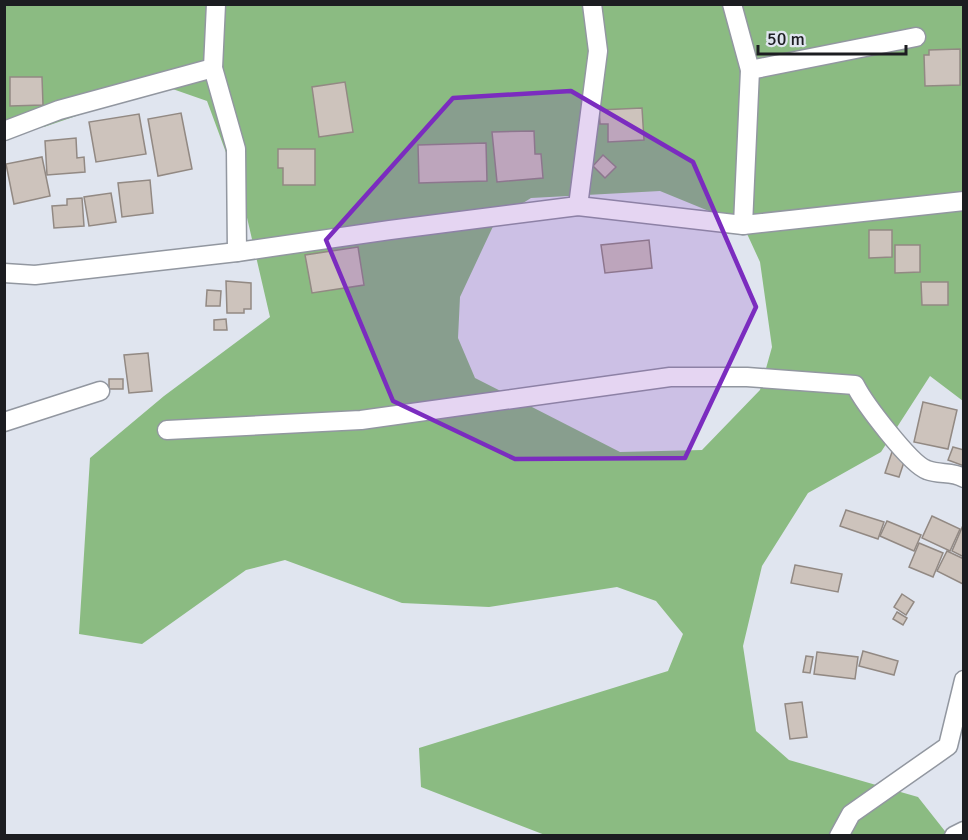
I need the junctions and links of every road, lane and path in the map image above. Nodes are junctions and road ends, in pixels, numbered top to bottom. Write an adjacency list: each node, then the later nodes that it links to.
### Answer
1 (216, 4): 5 (street)
2 (592, 4): 9 (street)
3 (732, 4): 6 (street)
4 (916, 37): 6 (street)
5 (213, 68): 7 (street); 11 (street)
6 (750, 70): 10 (street)
7 (4, 131)
8 (963, 201): 10 (street)
9 (578, 206): 10 (street); 11 (street)
10 (743, 225)
11 (237, 252): 12 (street)
12 (4, 273)
13 (100, 391): 14 (street)
14 (4, 422)
15 (167, 430): 16 (street)
16 (959, 476)
17 (963, 680): 18 (street)
18 (956, 746): 20 (street)
19 (963, 831): 21 (street)
20 (839, 836)
21 (954, 836)

